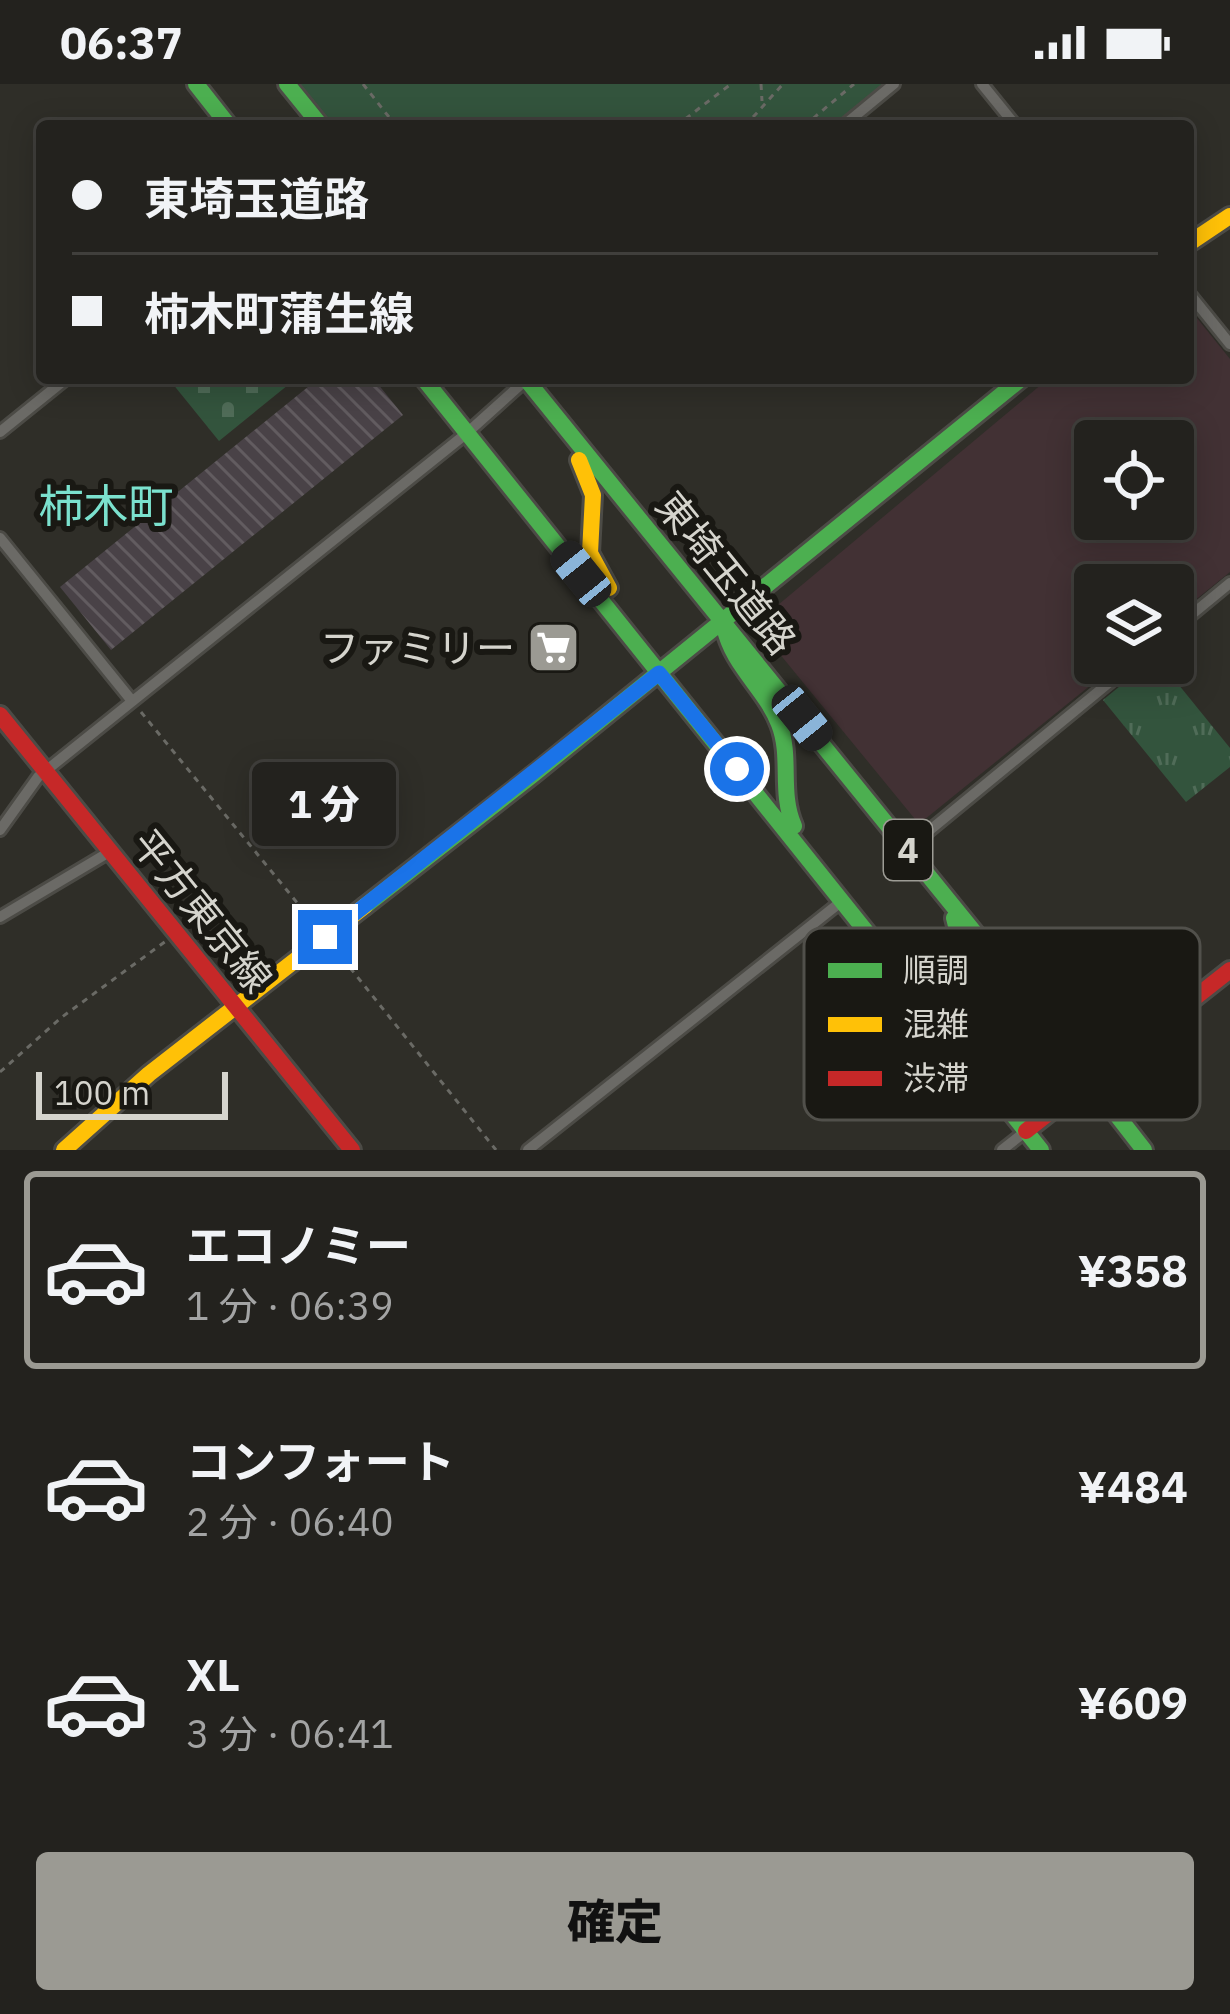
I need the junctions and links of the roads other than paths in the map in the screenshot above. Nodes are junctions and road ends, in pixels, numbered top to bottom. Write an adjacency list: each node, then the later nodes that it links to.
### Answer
1 (196, 84): 5 (main road)
2 (287, 84): 6 (main road)
3 (894, 84): 7 (street)
4 (982, 84): 8 (street)
5 (224, 120)
6 (316, 120)
7 (850, 120)
8 (1011, 120)
9 (1230, 216): 10 (main road)
10 (1194, 240)
11 (1194, 299): 12 (street)
12 (1230, 344)
13 (60, 384): 19 (street)
14 (428, 384): 20 (main road, 4)
15 (520, 384): 20 (street)
16 (531, 384): 18 (main road, 東埼玉道路 / 4)
17 (1015, 384): 24 (main road)
18 (563, 427): 24 (main road, 東埼玉道路 / 4); 25 (main road, 4)
19 (0, 432)
20 (467, 433): 25 (main road, 4); 27 (street)
21 (0, 538): 27 (street)
22 (1230, 584): 23 (street)
23 (1194, 613)
24 (723, 621): 25 (main road); 31 (main road, 東埼玉道路 / 4); 33 (main road, 4)
25 (659, 673): 33 (main road, 4); 44 (main road)
26 (1107, 684): 31 (street)
27 (132, 701): 29 (street)
28 (0, 716): 29 (main road, 平方東京線)
29 (46, 771): 30 (street); 32 (main road, 平方東京線)
30 (0, 830)
31 (907, 849): 34 (main road, 東埼玉道路 / 4)
32 (111, 850): 36 (street); 44 (main road, 平方東京線)
33 (814, 863): 35 (main road, 4)
34 (941, 893): 39 (main road, 4); 40 (main road, 東埼玉道路 / 4)
35 (842, 901): 37 (street); 38 (main road, 4)
36 (0, 917)
37 (808, 928)
38 (864, 928)
39 (957, 928)
40 (969, 928)
41 (804, 931): 53 (street)
42 (1230, 970): 43 (main road)
43 (1200, 994)
44 (236, 1006): 51 (main road); 52 (main road, 平方東京線)
45 (1017, 1120): 50 (main road, 4)
46 (1022, 1120): 50 (main road, 4)
47 (1040, 1120): 50 (main road)
48 (1104, 1120): 56 (main road, 4)
49 (1122, 1120): 57 (main road, 東埼玉道路 / 4)
50 (1026, 1131): 54 (street); 55 (main road, 4)
51 (62, 1149)
52 (352, 1150)
53 (528, 1150)
54 (1002, 1150)
55 (1041, 1150)
56 (1127, 1150)
57 (1144, 1150)

